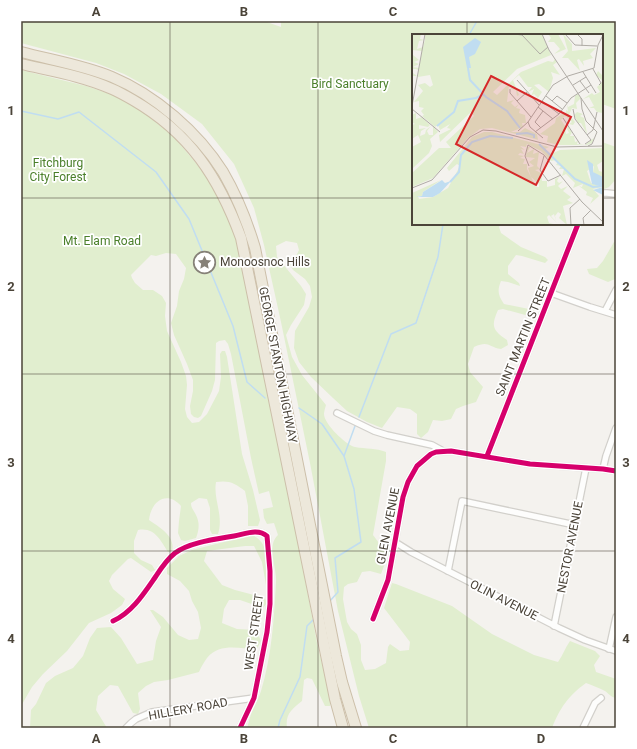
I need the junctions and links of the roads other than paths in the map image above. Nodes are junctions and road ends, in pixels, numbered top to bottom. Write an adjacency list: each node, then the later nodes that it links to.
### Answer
1 (21, 52): 20 (highway, GEORGE STANTON HIGHWAY)
2 (21, 64): 20 (highway, GEORGE STANTON HIGHWAY)
3 (603, 193): 4 (street)
4 (616, 194)
5 (578, 225): 7 (street, SAINT MARTIN STREET)
6 (616, 290): 8 (street)
7 (551, 293): 8 (street); 13 (street, SAINT MARTIN STREET)
8 (605, 312): 9 (street)
9 (616, 315)
10 (337, 413): 12 (street)
11 (616, 428): 15 (street)
12 (443, 452): 13 (street); 18 (street, GLEN AVENUE)
13 (487, 456): 14 (street)
14 (586, 468): 15 (street); 17 (street, NESTOR AVENUE)
15 (603, 469): 16 (street)
16 (616, 471)
17 (575, 524): 19 (street); 24 (street, NESTOR AVENUE)
18 (395, 542): 19 (street, OLIN AVENUE); 22 (street, GLEN AVENUE)
19 (448, 571): 24 (street, OLIN AVENUE)
20 (322, 613): 31 (highway, GEORGE STANTON HIGHWAY); 32 (highway, GEORGE STANTON HIGHWAY)
21 (616, 617): 25 (street)
22 (373, 620)
23 (113, 621): 27 (street, WEST STREET)
24 (554, 626): 25 (street, OLIN AVENUE)
25 (609, 649): 26 (street, OLIN AVENUE)
26 (616, 651)
27 (254, 698): 29 (street, HILLERY ROAD); 30 (street, WEST STREET)
28 (600, 698): 33 (street)
29 (126, 728)
30 (240, 728)
31 (343, 728)
32 (356, 728)
33 (583, 728)

